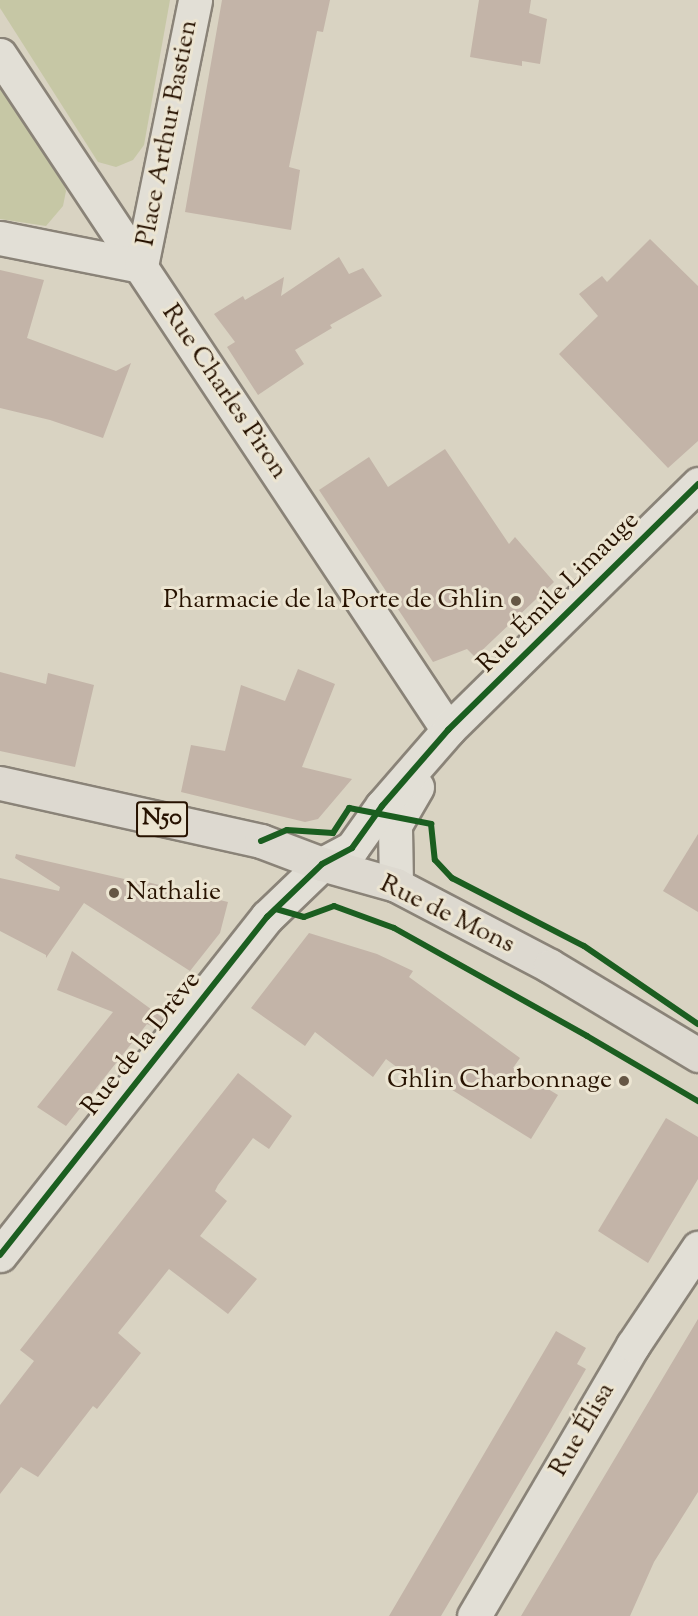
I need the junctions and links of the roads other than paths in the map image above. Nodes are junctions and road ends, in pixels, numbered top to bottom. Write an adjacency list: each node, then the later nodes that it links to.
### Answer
1 (195, 0): 4 (street, Place Arthur Bastien)
2 (0, 55): 4 (street, Rue Charles Piron)
3 (0, 238): 4 (street, Place Arthur Bastien)
4 (141, 266): 6 (street, Rue Charles Piron)
5 (698, 484): 6 (street, Rue Émile Limauge)
6 (448, 730): 8 (street, Rue de la Drève); 9 (street)
7 (0, 783): 8 (main road, Rue de Mons / N50)
8 (322, 864): 9 (main road, Rue de Mons / N50); 12 (street, Rue de la Drève)
9 (396, 885): 10 (main road, Rue de Mons / N50)
10 (698, 1055)
11 (698, 1248): 13 (street, Rue Élisa)
12 (0, 1255)
13 (474, 1616)

